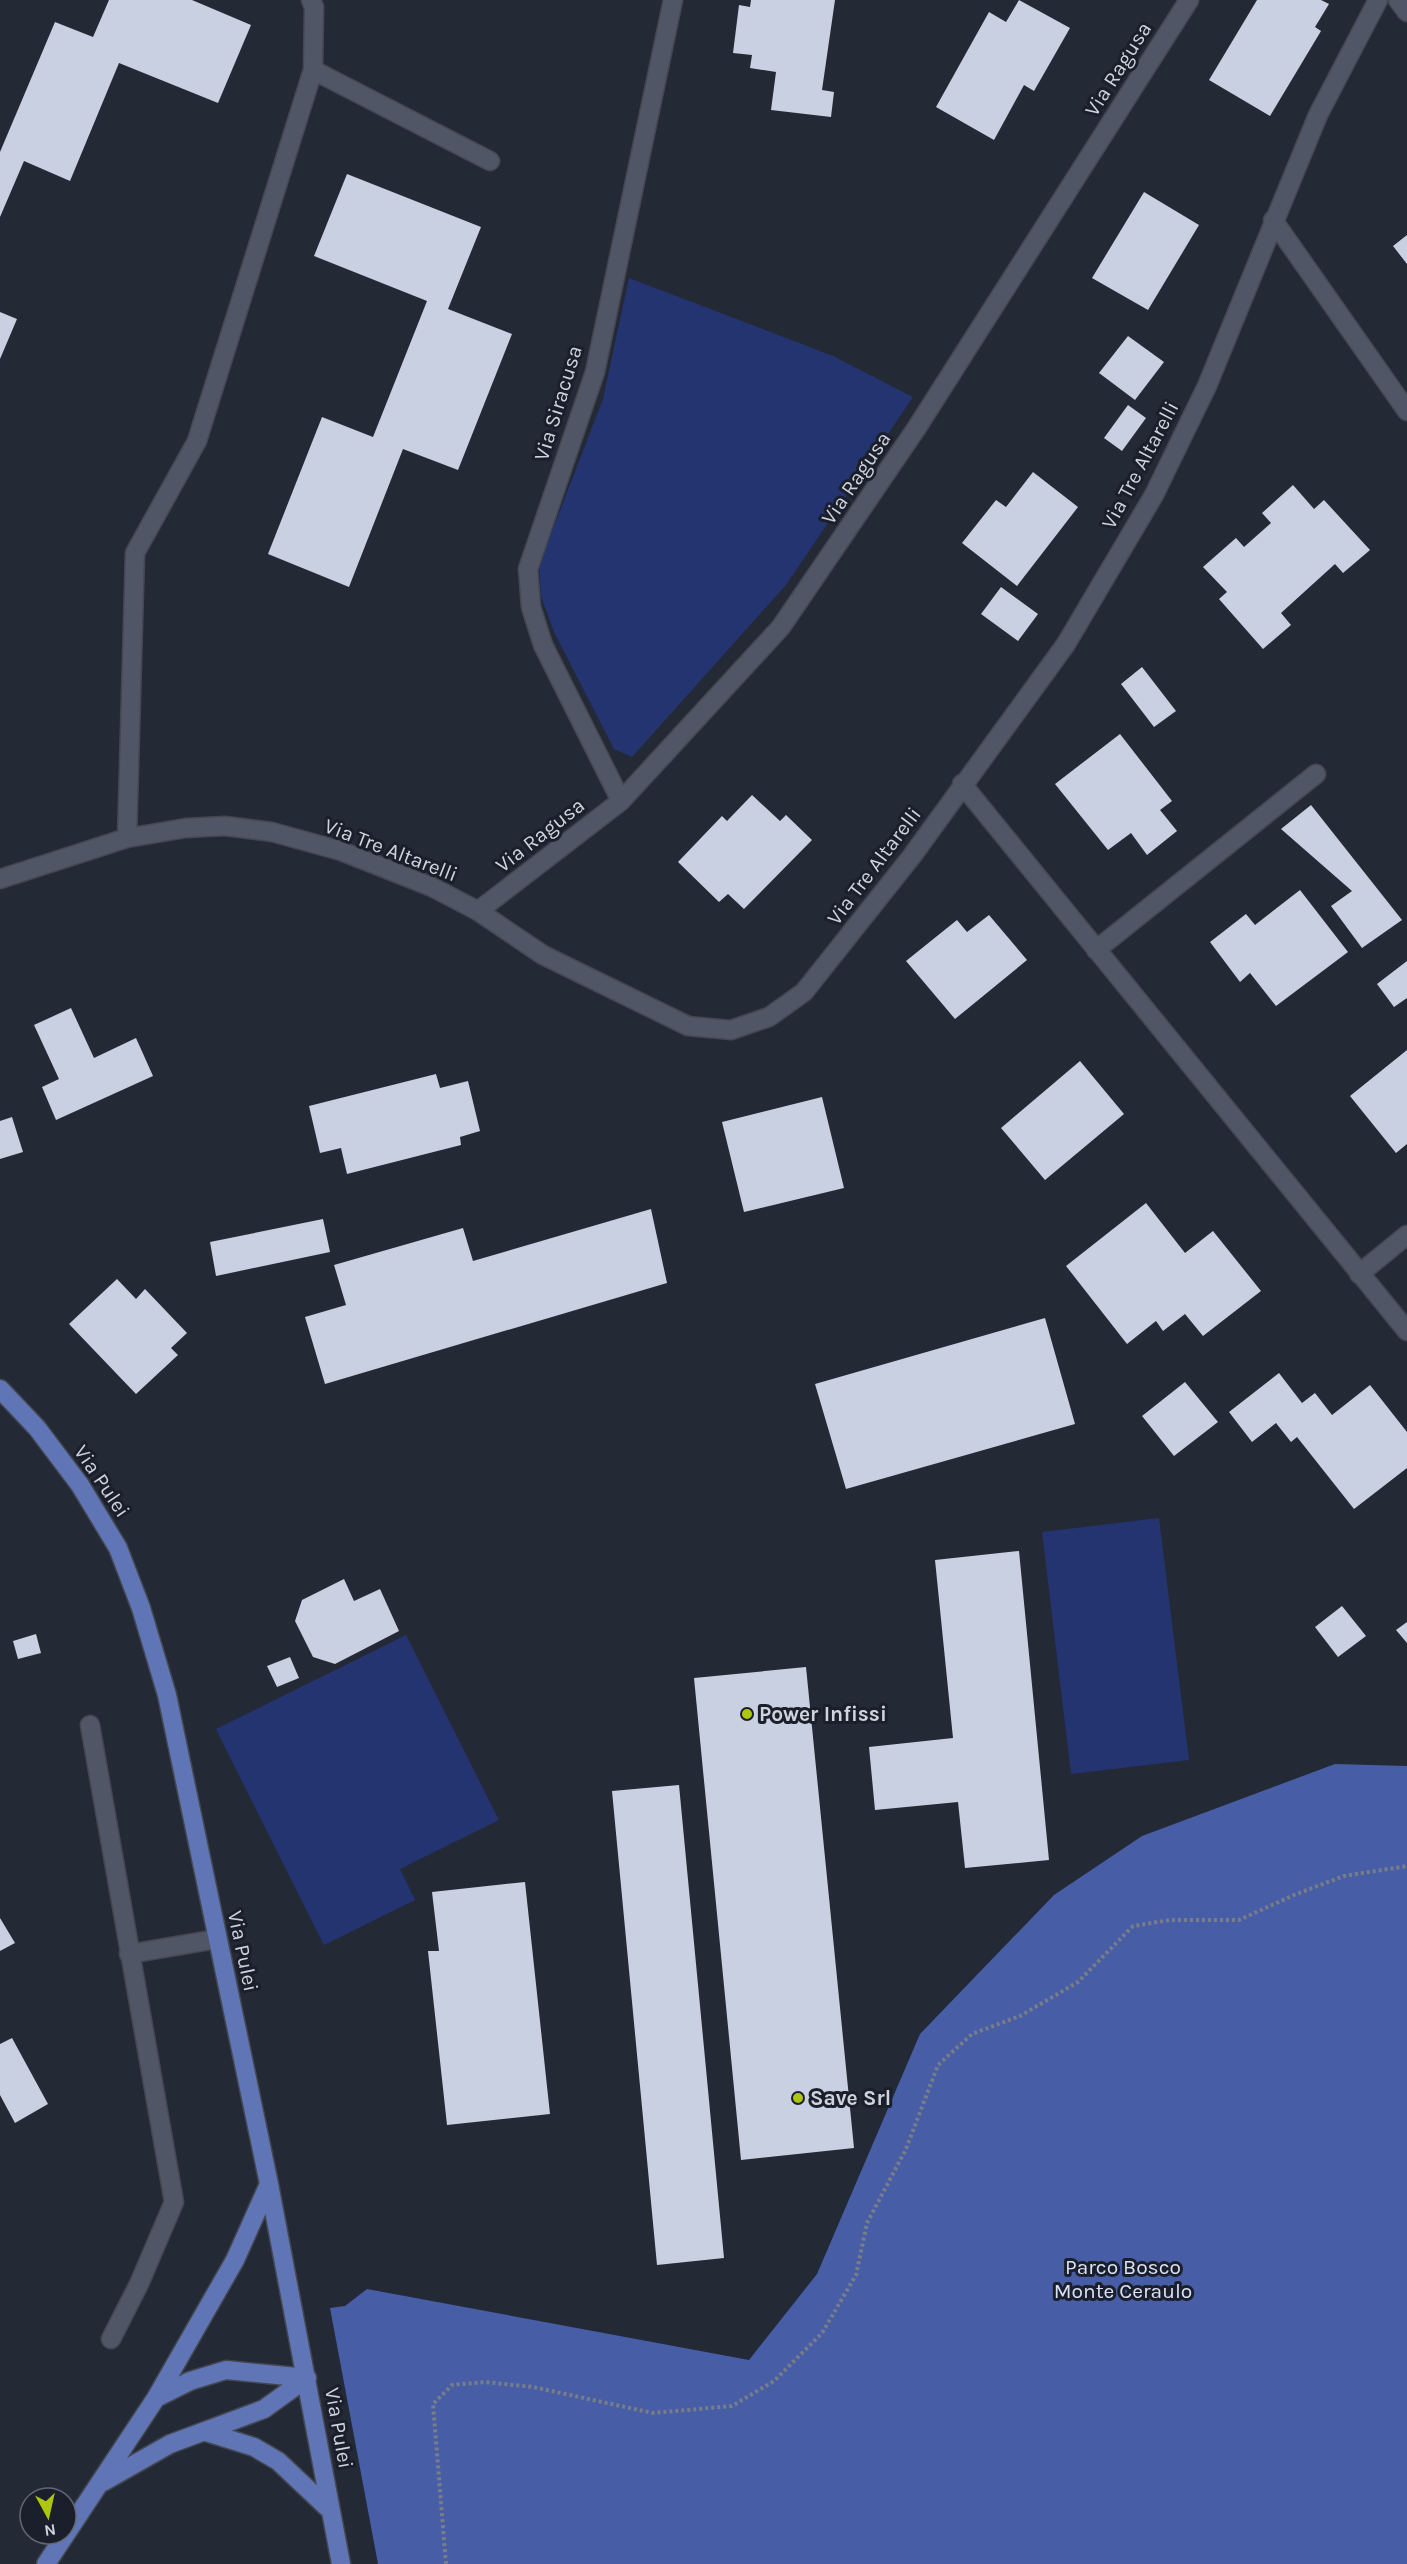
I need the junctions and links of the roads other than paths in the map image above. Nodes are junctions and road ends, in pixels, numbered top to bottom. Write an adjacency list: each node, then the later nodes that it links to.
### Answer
1 (311, 0): 7 (street)
2 (673, 0): 13 (street, Via Siracusa)
3 (1189, 0): 13 (street, Via Ragusa)
4 (1378, 0): 9 (street, Via Tre Altarelli)
5 (1398, 0): 6 (street)
6 (1407, 12)
7 (314, 70): 8 (street); 14 (street)
8 (490, 160)
9 (1273, 220): 10 (street); 12 (street, Via Tre Altarelli)
10 (1407, 411)
11 (1316, 774): 17 (street)
12 (962, 784): 16 (street, Via Tre Altarelli); 17 (street)
13 (621, 801): 16 (street, Via Ragusa)
14 (127, 838): 15 (street, Via Tre Altarelli); 16 (street, Via Tre Altarelli)
15 (0, 879)
16 (478, 912)
17 (1096, 950): 19 (street)
18 (1407, 1235): 19 (street)
19 (1359, 1274): 20 (street)
20 (1407, 1331)
21 (0, 1389): 23 (main road, Via Pulei)
22 (90, 1725): 24 (street)
23 (217, 1939): 24 (street); 25 (main road, Via Pulei)
24 (129, 1954): 26 (street)
25 (269, 2184): 27 (main road, Via Pulei); 28 (main road)
26 (111, 2339)
27 (307, 2378): 28 (main road); 29 (main road); 31 (main road, Via Pulei)
28 (156, 2398): 30 (main road)
29 (206, 2432): 30 (main road); 31 (main road)
30 (101, 2483): 32 (main road)
31 (331, 2511): 33 (main road, Via Pulei)
32 (46, 2564)
33 (341, 2564)

